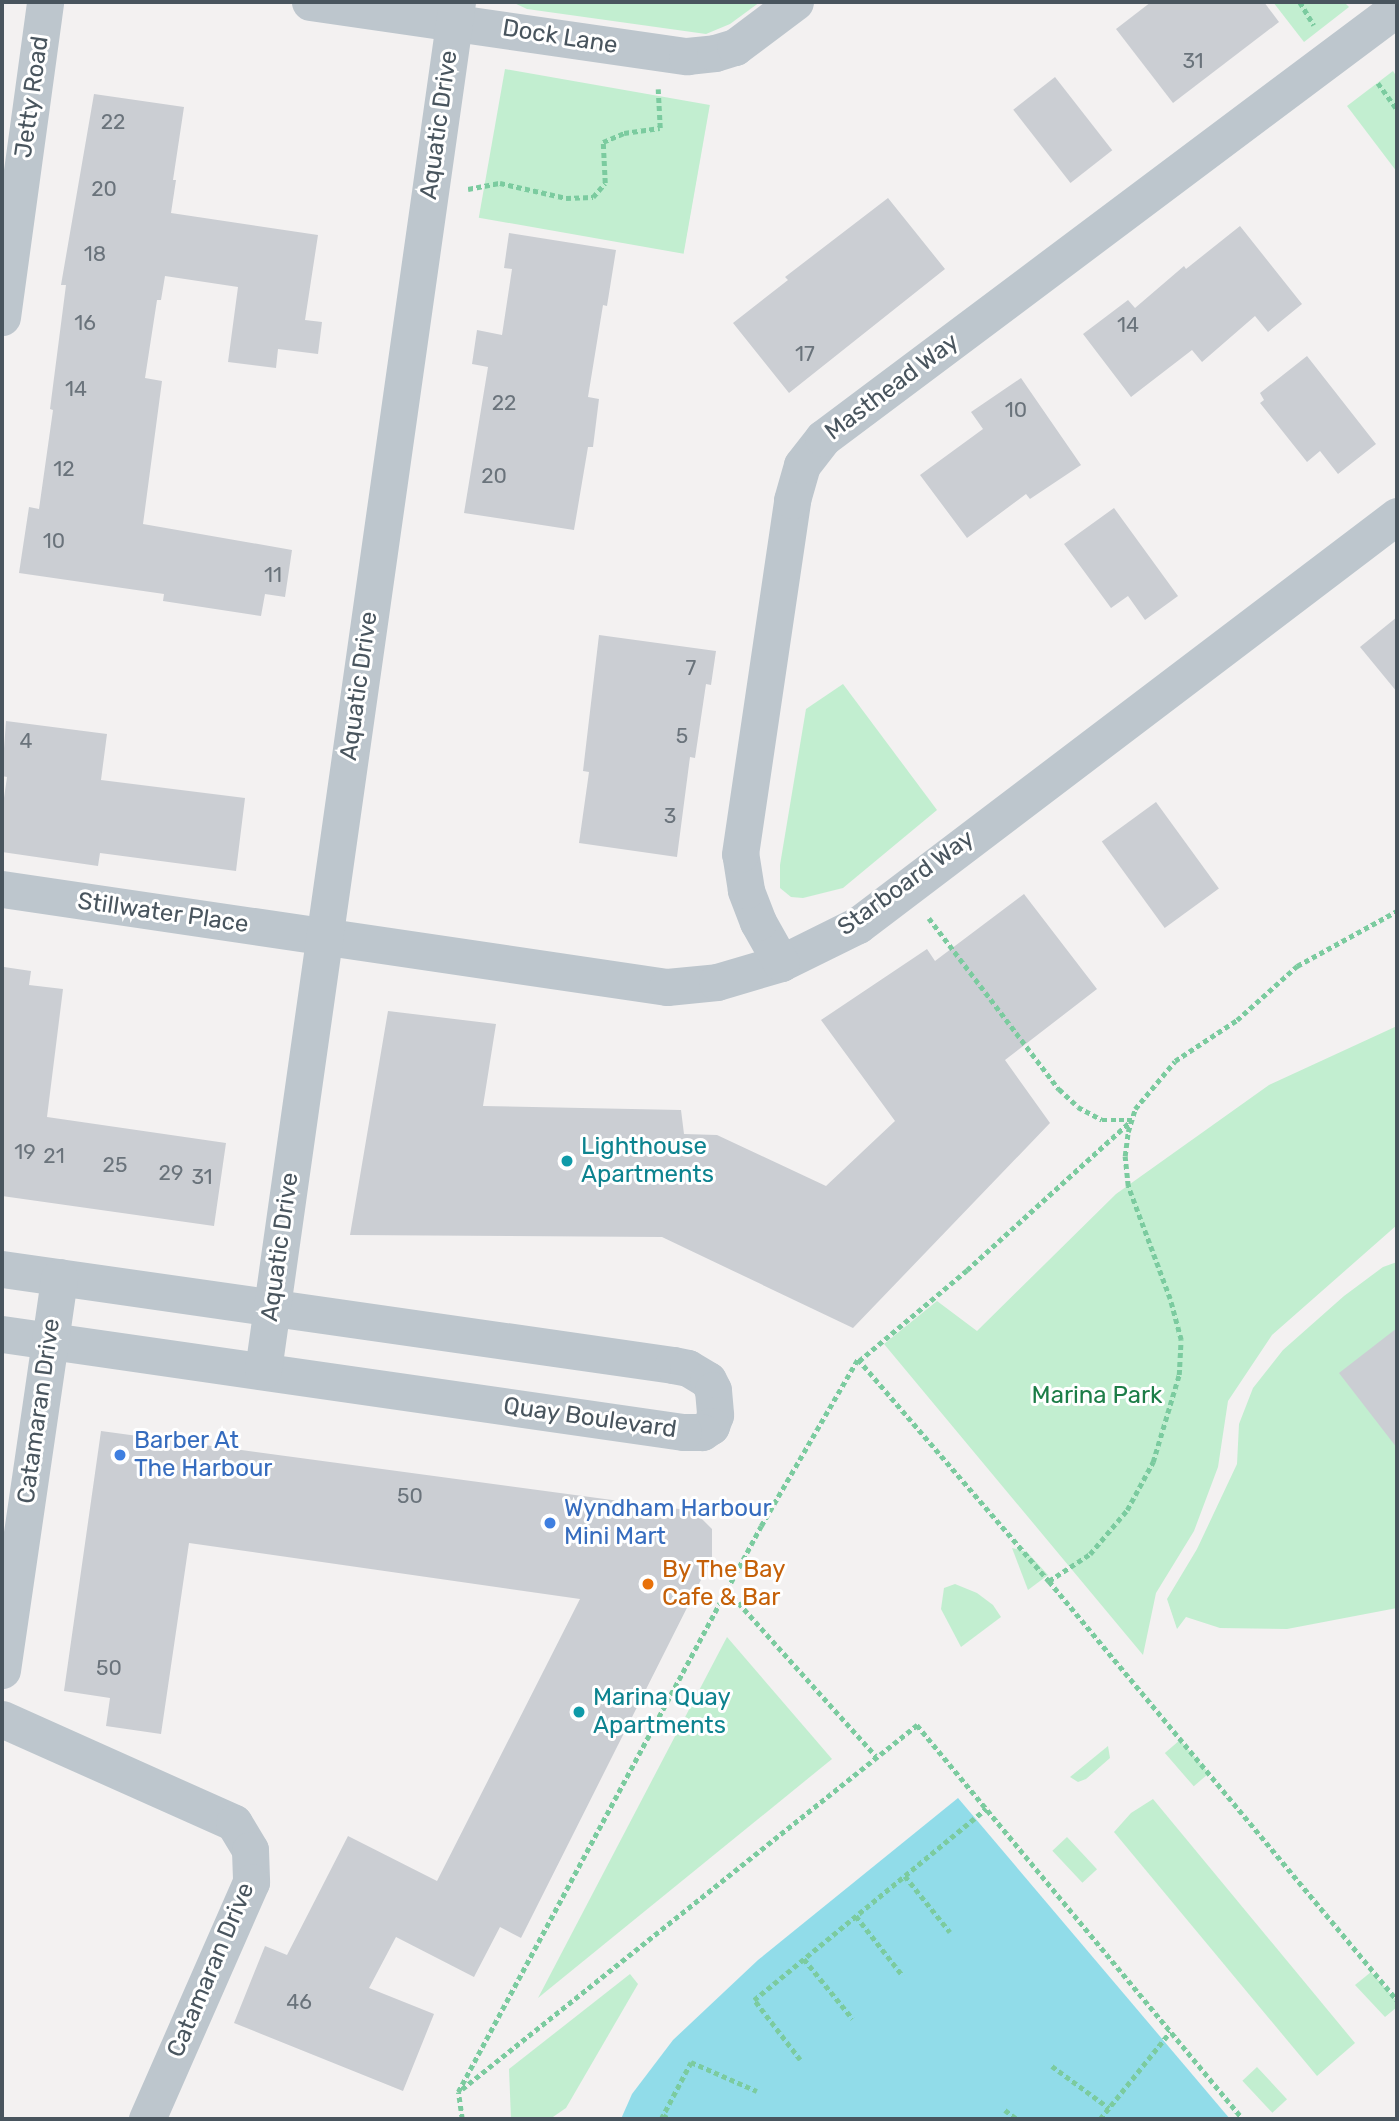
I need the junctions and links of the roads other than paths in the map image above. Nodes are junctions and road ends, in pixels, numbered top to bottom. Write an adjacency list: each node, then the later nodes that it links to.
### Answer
1 (45, 2): 6 (street, Jetty Road)
2 (310, 2): 5 (street, Dock Lane)
3 (795, 2): 5 (street, Dock Lane)
4 (1397, 8): 10 (street, Masthead Way)
5 (456, 12): 9 (street, Aquatic Drive)
6 (2, 317)
7 (1397, 516): 10 (street, Starboard Way)
8 (2, 889): 9 (street, Stillwater Place)
9 (324, 936): 10 (street, Starboard Way); 13 (street, Aquatic Drive)
10 (781, 963)
11 (2, 1269): 12 (street, Quay Boulevard)
12 (59, 1277): 13 (street, Quay Boulevard); 15 (street, Catamaran Drive)
13 (271, 1308): 16 (street, Aquatic Drive); 16 (street, Quay Boulevard)
14 (2, 1334): 15 (street, Quay Boulevard)
15 (49, 1341): 16 (street, Quay Boulevard); 17 (street, Catamaran Drive)
16 (263, 1370)
17 (2, 1670)
18 (2, 1719): 19 (street, Catamaran Drive)
19 (147, 2119)

